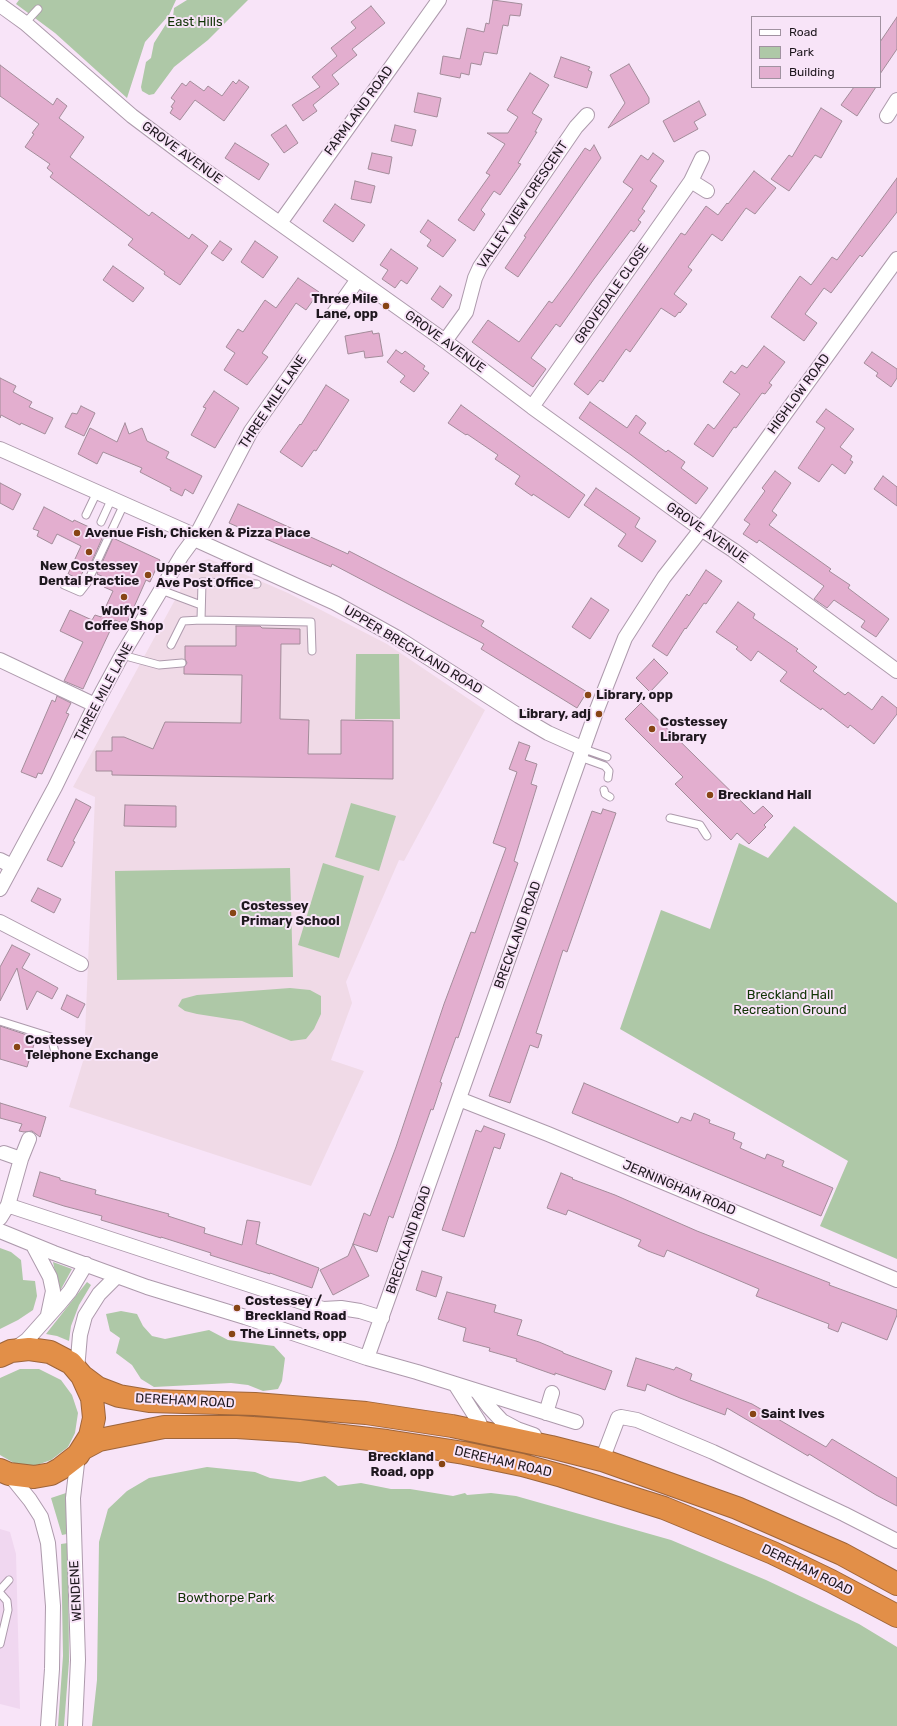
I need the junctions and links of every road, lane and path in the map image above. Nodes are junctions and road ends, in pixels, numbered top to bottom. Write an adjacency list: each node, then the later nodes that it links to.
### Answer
1 (439, 0): 11 (street, FARMLAND ROAD)
2 (0, 5): 4 (street, GROVE AVENUE)
3 (38, 9): 4 (lane)
4 (25, 23): 11 (street, GROVE AVENUE)
5 (897, 100): 7 (street)
6 (587, 116): 14 (street, VALLEY VIEW CRESCENT)
7 (887, 116)
8 (702, 158): 9 (street, GROVEDALE CLOSE)
9 (691, 181): 10 (street); 15 (street, GROVEDALE CLOSE)
10 (707, 191)
11 (280, 223): 13 (street, GROVE AVENUE)
12 (897, 259): 21 (street, HIGHLOW ROAD)
13 (358, 279): 14 (street, GROVE AVENUE); 22 (street, THREE MILE LANE)
14 (445, 341): 15 (street, GROVE AVENUE)
15 (532, 407): 21 (street, GROVE AVENUE)
16 (0, 449): 17 (street, UPPER BRECKLAND ROAD)
17 (97, 492): 18 (street, UPPER BRECKLAND ROAD); 19 (lane)
18 (118, 501): 20 (lane); 22 (street, UPPER BRECKLAND ROAD); 24 (lane)
19 (86, 515)
20 (101, 522)
21 (701, 529): 33 (street, GROVE AVENUE); 35 (street, BRECKLAND ROAD)
22 (195, 538): 25 (street, THREE MILE LANE); 35 (street, UPPER BRECKLAND ROAD)
23 (256, 584): 26 (lane)
24 (64, 585)
25 (161, 590): 26 (lane); 30 (street, THREE MILE LANE)
26 (201, 605): 27 (lane)
27 (201, 620): 28 (lane); 29 (lane)
28 (171, 645)
29 (312, 651)
30 (122, 655): 32 (lane); 34 (street, THREE MILE LANE)
31 (0, 660): 34 (street)
32 (182, 663)
33 (897, 671)
34 (95, 705): 42 (street, THREE MILE LANE)
35 (582, 753): 36 (lane); 37 (lane); 48 (street, BRECKLAND ROAD)
36 (607, 757)
37 (608, 778)
38 (604, 790): 39 (lane)
39 (610, 797)
40 (670, 818): 41 (lane)
41 (707, 836)
42 (6, 863): 43 (street, THREE MILE LANE)
43 (0, 889)
44 (0, 922): 45 (street)
45 (81, 964)
46 (0, 1021): 47 (lane)
47 (55, 1052)
48 (459, 1099): 58 (street, JERNINGHAM ROAD); 60 (street, BRECKLAND ROAD)
49 (28, 1139): 51 (street)
50 (4, 1153): 51 (street)
51 (21, 1159): 53 (street)
52 (14, 1207): 60 (street)
53 (0, 1218)
54 (0, 1231): 55 (street)
55 (33, 1244): 56 (street); 59 (street)
56 (86, 1264): 57 (street); 59 (street, DEREHAM ROAD)
57 (117, 1276): 62 (street); 63 (street, DEREHAM ROAD)
58 (897, 1280)
59 (48, 1317): 61 (street, DEREHAM ROAD)
60 (382, 1318): 62 (street, BRECKLAND ROAD)
61 (3, 1354): 63 (highway, DEREHAM ROAD)
62 (368, 1358): 64 (street)
63 (80, 1373): 69 (highway, DEREHAM ROAD); 71 (highway, DEREHAM ROAD)
64 (455, 1384): 65 (street); 69 (street, DEREHAM ROAD)
65 (478, 1391): 67 (street); 70 (street, DEREHAM ROAD)
66 (552, 1393): 67 (street)
67 (546, 1412): 68 (street)
68 (576, 1422)
69 (483, 1432): 70 (highway, DEREHAM ROAD); 74 (highway)
70 (551, 1447): 72 (highway, DEREHAM ROAD)
71 (81, 1452): 73 (highway, DEREHAM ROAD); 74 (highway, DEREHAM ROAD); 82 (street, WENDENE)
72 (602, 1460): 75 (street); 77 (highway, DEREHAM ROAD)
73 (3, 1472): 81 (street, WENDENE)
74 (562, 1476): 79 (highway, DEREHAM ROAD)
75 (897, 1541)
76 (10, 1580): 78 (lane)
77 (897, 1584)
78 (0, 1591): 80 (lane)
79 (897, 1616)
80 (0, 1644)
81 (48, 1726)
82 (75, 1726)

